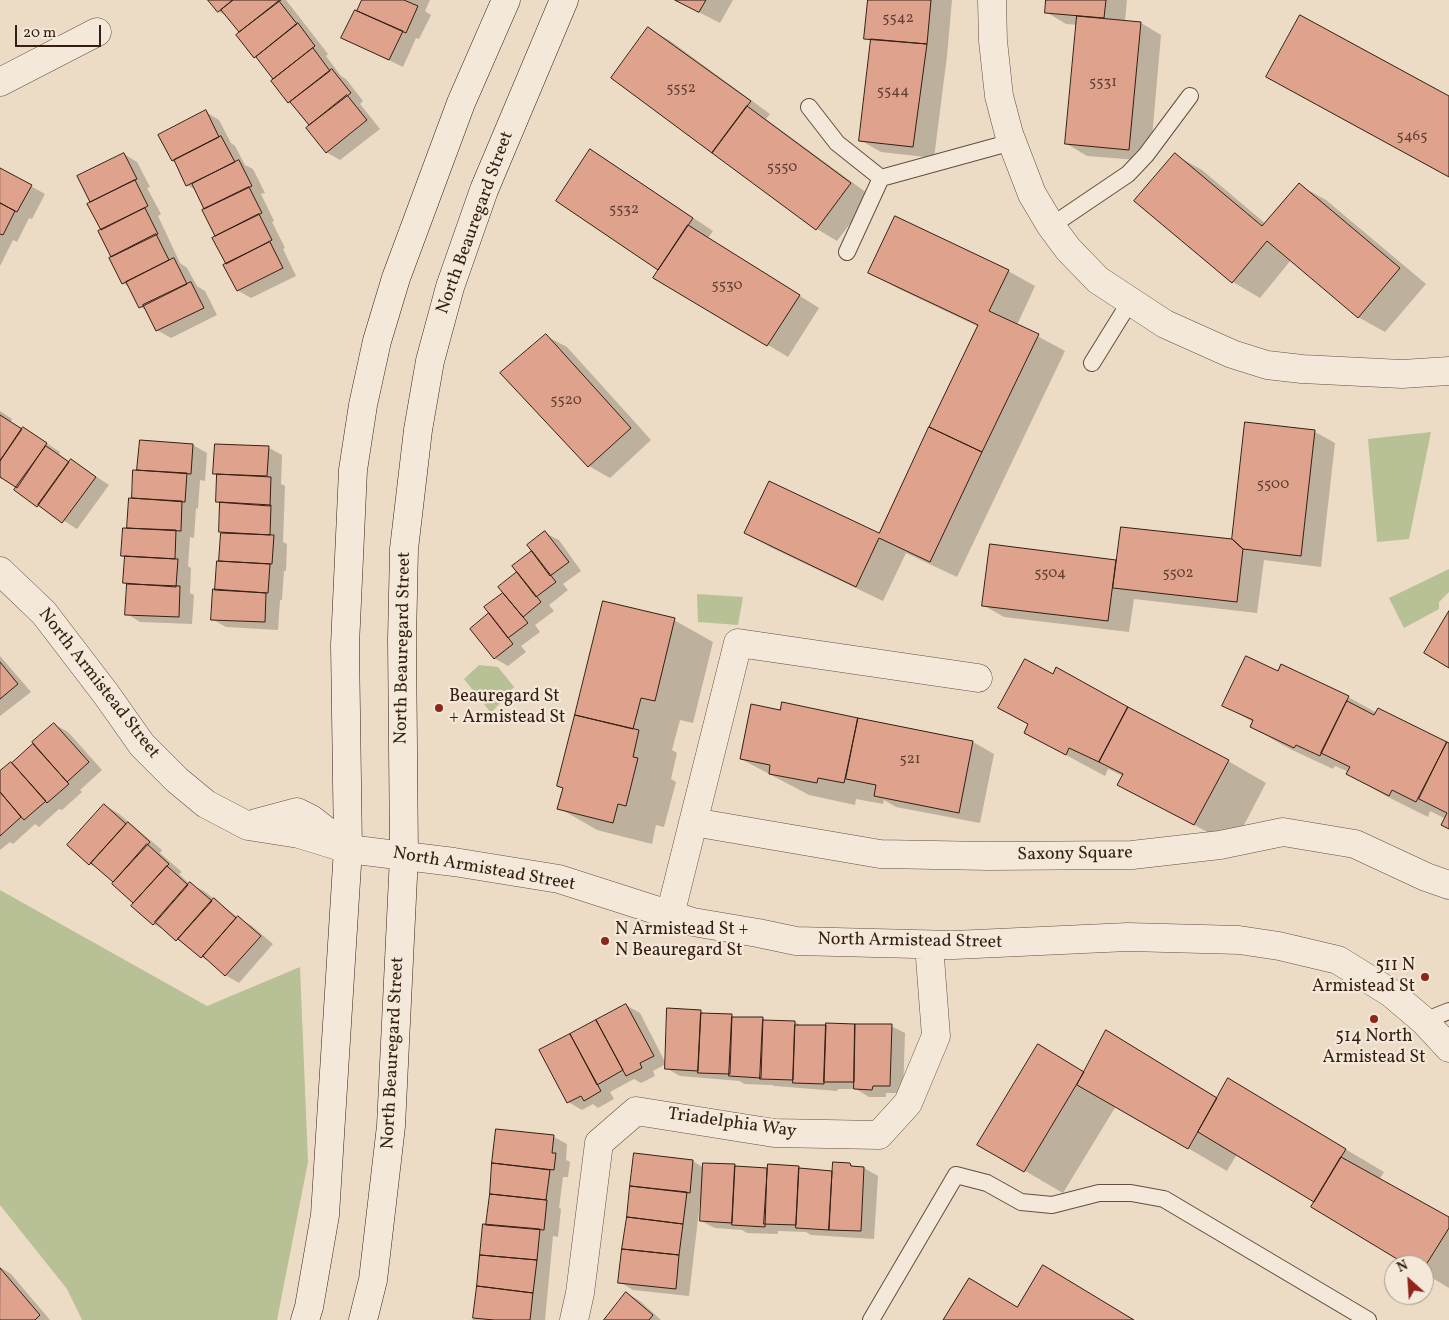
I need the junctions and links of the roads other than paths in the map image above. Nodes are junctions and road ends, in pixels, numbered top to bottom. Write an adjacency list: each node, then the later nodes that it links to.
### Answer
1 (506, 0): 18 (street)
2 (564, 0): 19 (street, North Beauregard Street)
3 (992, 0): 8 (street)
4 (96, 32): 5 (street)
5 (0, 82)
6 (1190, 96): 10 (lane)
7 (809, 107): 9 (lane)
8 (1012, 142): 9 (lane); 10 (street)
9 (881, 178): 11 (lane)
10 (1051, 226): 12 (street)
11 (847, 252)
12 (1131, 300): 13 (lane); 14 (street)
13 (1092, 363)
14 (1449, 371)
15 (0, 571): 18 (street, North Armistead Street)
16 (978, 678): 17 (street)
17 (693, 822): 20 (street, Saxony Square); 21 (street)
18 (348, 849): 19 (street, North Armistead Street); 26 (street)
19 (404, 856): 21 (street, North Armistead Street); 27 (street, North Beauregard Street)
20 (1449, 885)
21 (670, 915): 22 (street, North Armistead Street)
22 (929, 945): 24 (street, North Armistead Street); 28 (street, Triadelphia Way)
23 (1449, 1011): 24 (lane)
24 (1424, 1020): 25 (street, North Armistead Street)
25 (1449, 1048)
26 (305, 1320)
27 (363, 1320)
28 (574, 1320)
29 (870, 1320): 30 (lane)
30 (1368, 1320)

